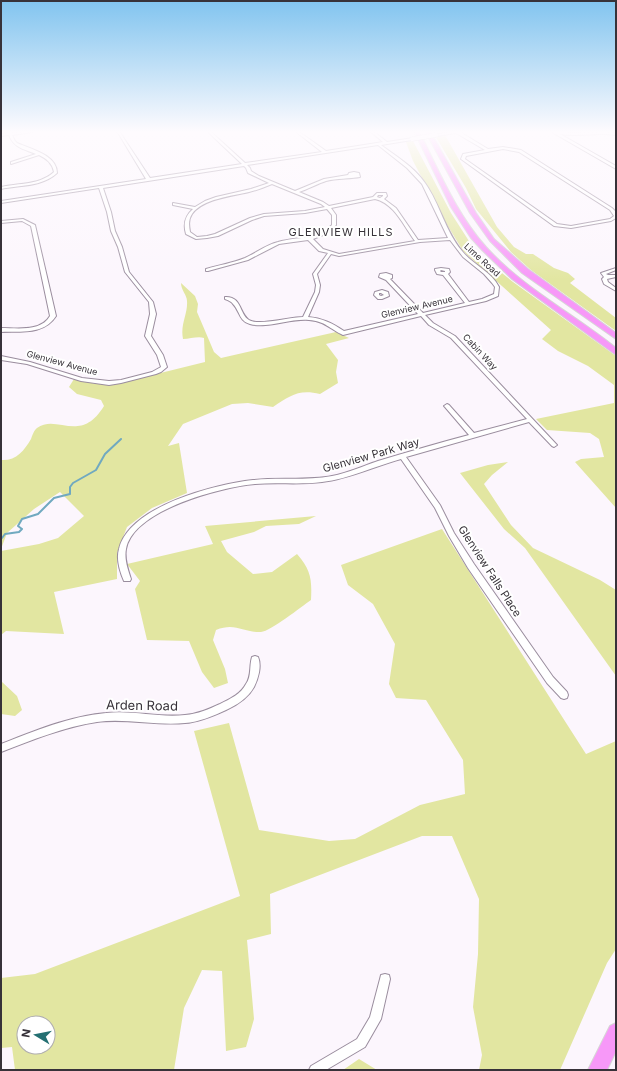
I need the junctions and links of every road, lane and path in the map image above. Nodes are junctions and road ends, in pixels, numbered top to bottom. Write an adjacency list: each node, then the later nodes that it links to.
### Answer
1 (38, 181): 12 (street)
2 (142, 181): 11 (street)
3 (268, 181): 10 (street)
4 (323, 181): 13 (street)
5 (421, 181): 20 (street, Lime Road)
6 (442, 181): 39 (highway)
7 (455, 181): 38 (highway)
8 (493, 181): 9 (street)
9 (568, 181)
10 (272, 183): 13 (street); 17 (street)
11 (101, 187): 14 (street); 40 (street, Glenview Avenue)
12 (1, 188)
13 (296, 192): 16 (street)
14 (1, 202)
15 (174, 204): 17 (street)
16 (328, 207): 17 (street); 19 (street); 21 (street)
17 (196, 208)
18 (1, 222): 37 (street)
19 (309, 238): 22 (street); 24 (street)
20 (451, 239): 21 (street); 32 (street, Lime Road)
21 (417, 241): 22 (street)
22 (330, 253): 36 (street)
23 (616, 269): 27 (street)
24 (208, 270)
25 (445, 274): 34 (street)
26 (616, 276): 27 (street)
27 (607, 277): 29 (street)
28 (387, 279): 30 (street, Cabin Way)
29 (616, 290)
30 (399, 292): 31 (street); 35 (street, Cabin Way)
31 (387, 294)
32 (494, 296): 34 (street, Glenview Avenue)
33 (227, 298): 36 (street)
34 (468, 304): 35 (street, Glenview Avenue)
35 (422, 315): 36 (street, Glenview Avenue); 42 (street, Cabin Way)
36 (305, 317)
37 (1, 330)
38 (616, 337)
39 (616, 352)
40 (1, 358)
41 (447, 406): 43 (street)
42 (531, 420): 43 (street, Glenview Park Way); 44 (street, Cabin Way)
43 (473, 436): 45 (street, Glenview Park Way)
44 (554, 445)
45 (402, 456): 46 (street, Glenview Park Way); 48 (street, Glenview Falls Place)
46 (127, 579)
47 (255, 660): 49 (street, Arden Road)
48 (564, 695)
49 (1, 748)
50 (385, 979): 52 (street)
51 (616, 1032): 53 (highway)
52 (315, 1070)
53 (597, 1070)

